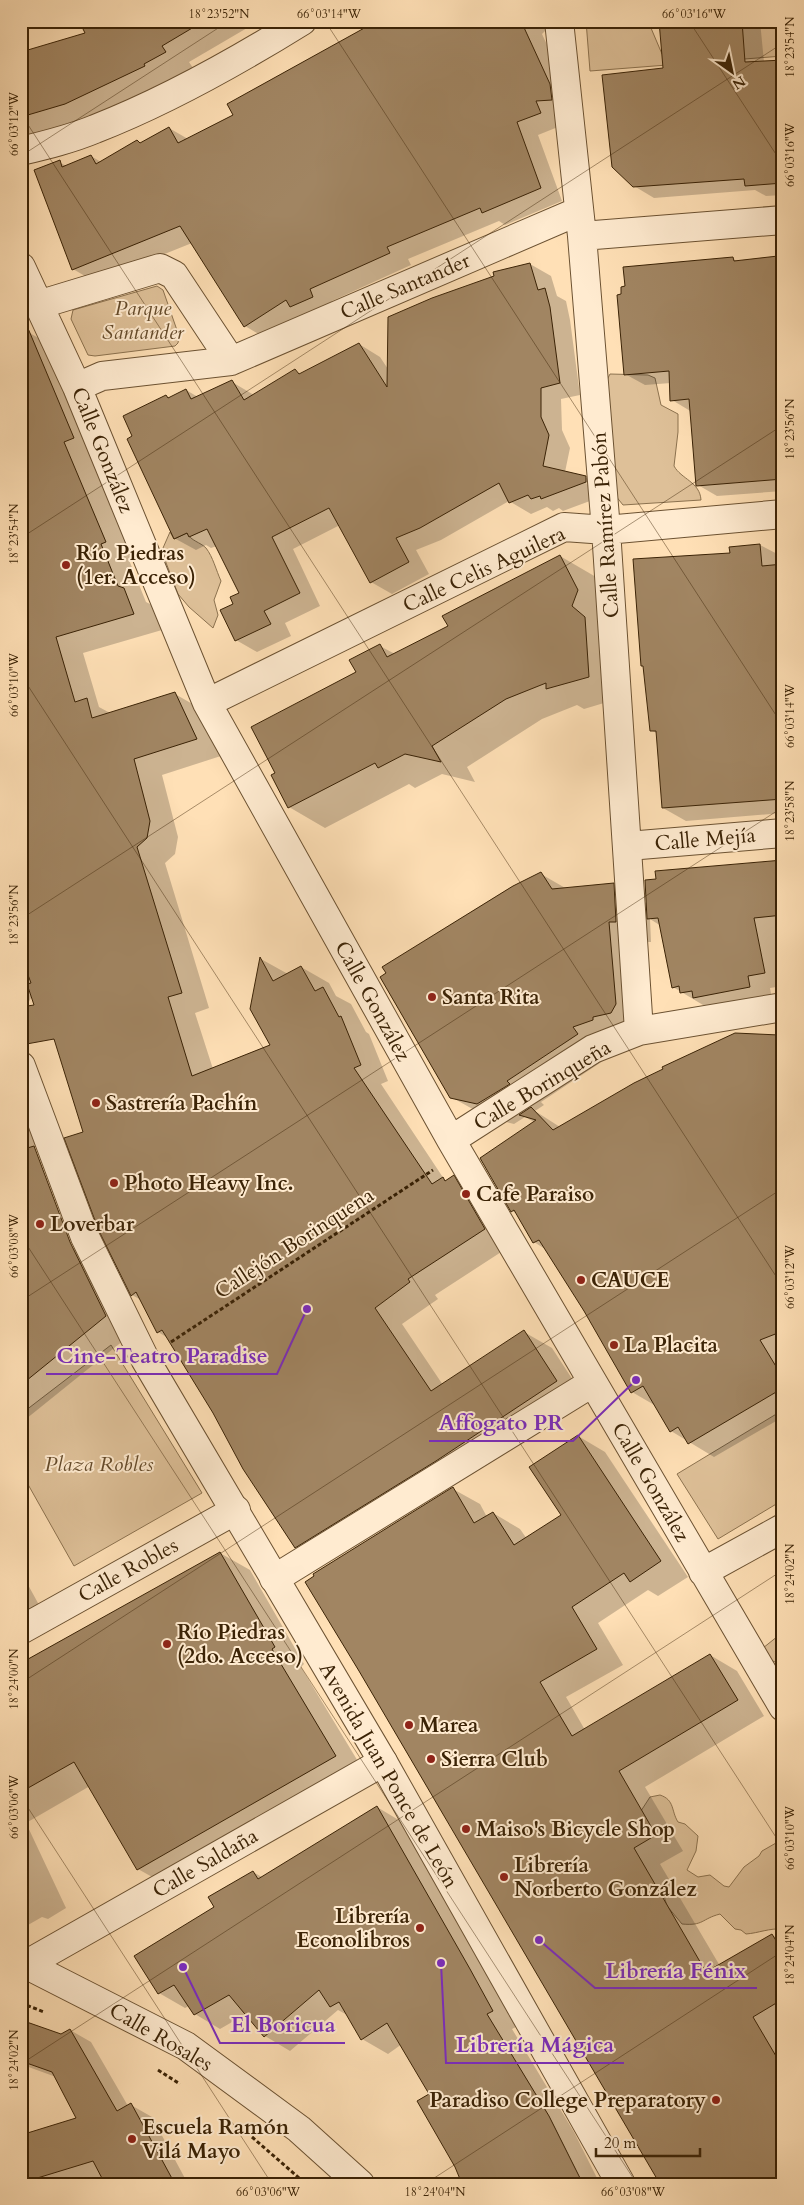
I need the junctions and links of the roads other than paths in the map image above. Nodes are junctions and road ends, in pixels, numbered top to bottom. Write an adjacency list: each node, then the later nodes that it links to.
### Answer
1 (302, 21): 3 (street)
2 (559, 21): 5 (street, Calle Ramírez Pabón)
3 (21, 151)
4 (783, 220): 5 (street, Calle Santander)
5 (581, 224): 8 (street, Calle Santander); 11 (street, Calle Ramírez Pabón)
6 (21, 267): 7 (street, Calle González)
7 (38, 305): 8 (street); 9 (street, Calle González)
8 (232, 360): 9 (street, Calle Santander)
9 (77, 386): 12 (street, Calle González)
10 (783, 514): 11 (street, Calle Celis Aguilera)
11 (606, 530): 12 (street, Calle Celis Aguilera); 14 (street, Calle Ramírez Pabón)
12 (207, 703): 18 (street, Calle González)
13 (783, 832): 14 (street, Calle Mejía)
14 (628, 846): 16 (street, Calle Ramírez Pabón)
15 (783, 1007): 16 (street, Calle Borinqueña)
16 (639, 1031): 18 (street, Calle Borinqueña)
17 (21, 1066): 20 (street, Avenida Juan Ponce de León)
18 (454, 1147): 19 (street, Calle González)
19 (592, 1383): 22 (street, Calle González); 23 (street)
20 (236, 1510): 23 (street, Avenida Juan Ponce de León); 24 (street, Calle Robles)
21 (783, 1528): 22 (street)
22 (703, 1572): 25 (street, Calle González)
23 (274, 1578): 26 (street, Avenida Juan Ponce de León)
24 (21, 1630)
25 (783, 1707)
26 (383, 1762): 27 (street, Calle Saldaña); 29 (street, Avenida Juan Ponce de León)
27 (24, 1963): 28 (street, Calle Rosales)
28 (360, 2184)
29 (621, 2184)

